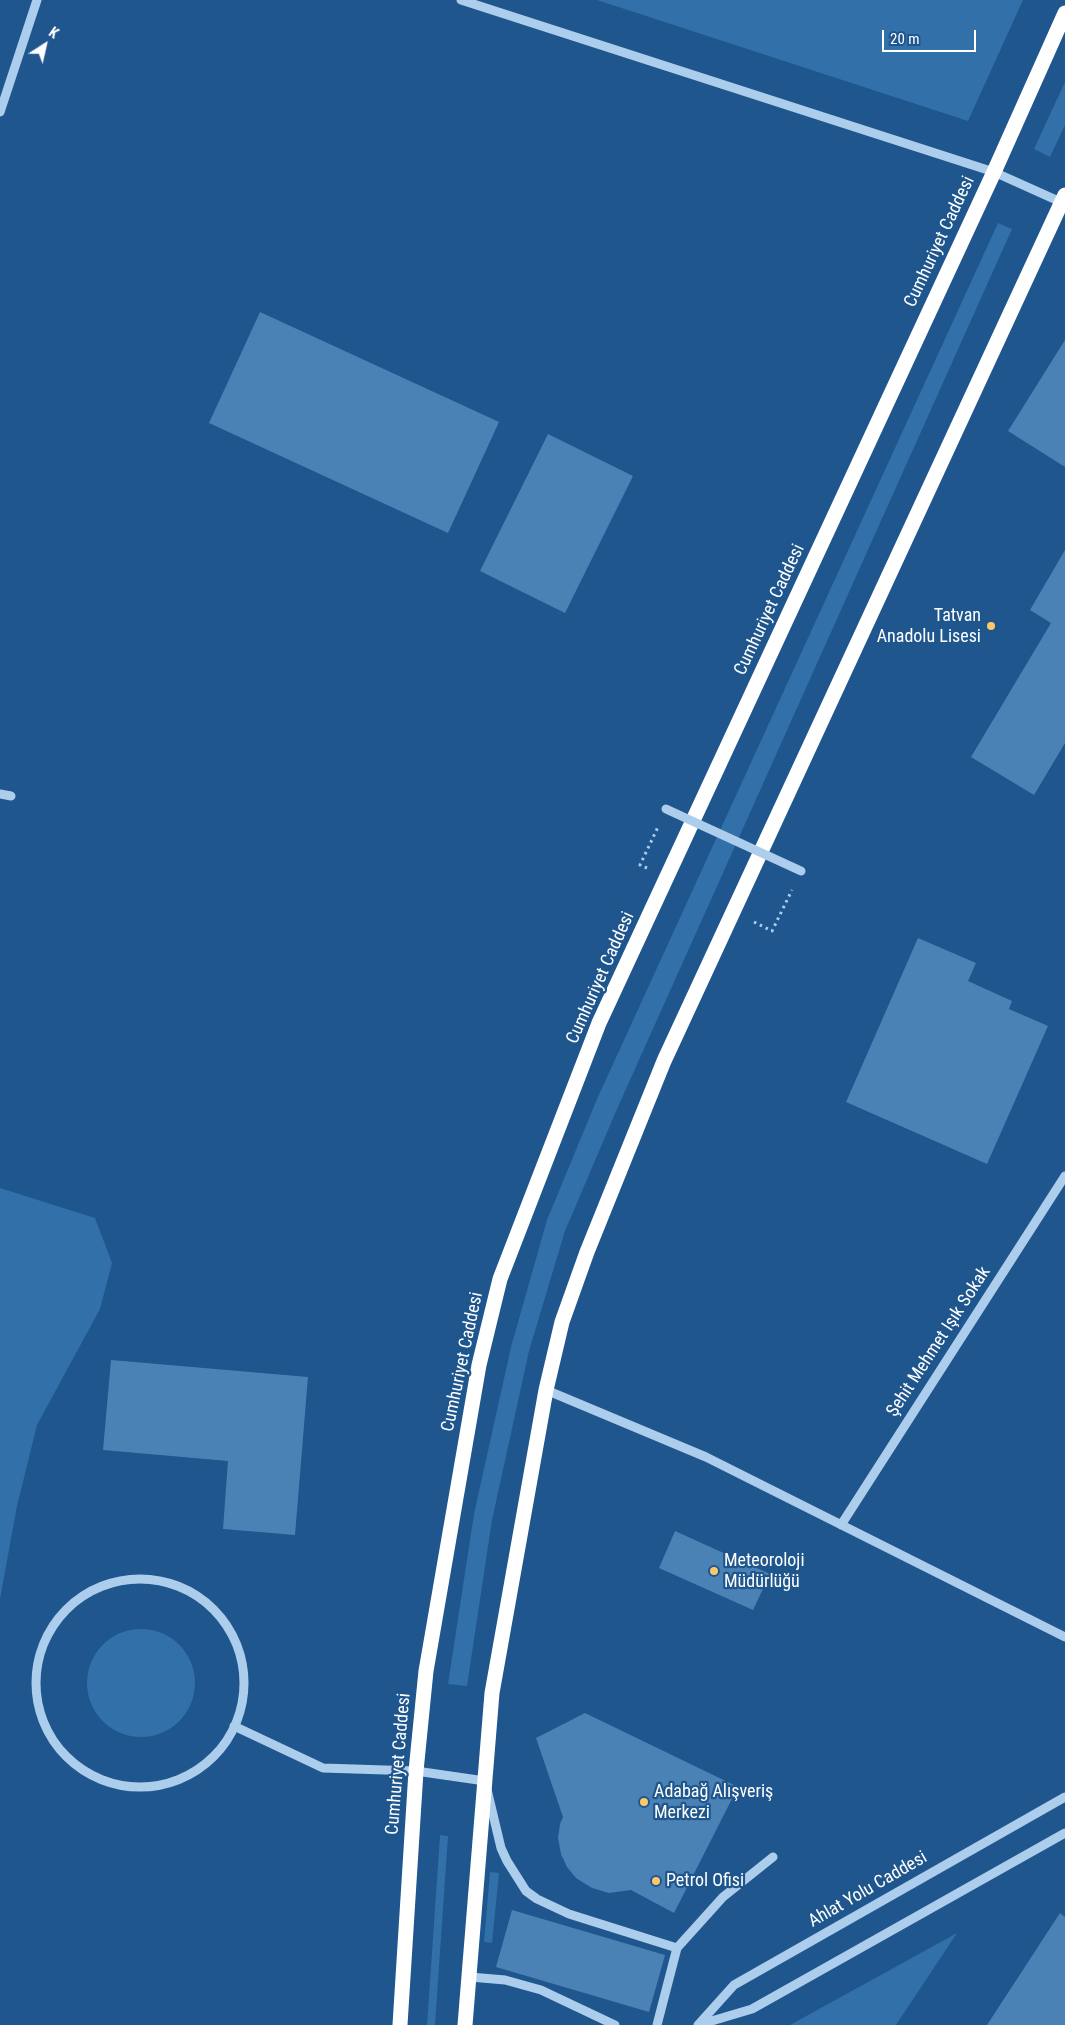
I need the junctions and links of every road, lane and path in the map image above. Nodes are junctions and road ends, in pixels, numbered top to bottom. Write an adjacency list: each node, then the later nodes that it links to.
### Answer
1 (36, 0): 4 (street)
2 (461, 0): 5 (street)
3 (1065, 13): 5 (highway, Cumhuriyet Caddesi)
4 (0, 112)
5 (994, 172): 6 (street); 19 (highway, Cumhuriyet Caddesi)
6 (1064, 201): 15 (highway)
7 (0, 794): 8 (street)
8 (10, 796)
9 (666, 808): 10 (path); 11 (street, bridge)
10 (640, 865)
11 (800, 871): 12 (path)
12 (772, 931)
13 (1065, 1176): 14 (street, Şehit Mehmet Işık Sokak)
14 (1061, 1189): 16 (street, Şehit Mehmet Işık Sokak)
15 (546, 1390): 16 (street); 20 (highway)
16 (841, 1525): 17 (street)
17 (1065, 1637)
18 (234, 1726): 18 (street); 19 (street)
19 (416, 1771): 20 (street); 26 (highway, Cumhuriyet Caddesi)
20 (485, 1781): 24 (street); 25 (highway)
21 (1065, 1797): 30 (street, Ahlat Yolu Caddesi)
22 (1065, 1833): 30 (street, Ahlat Yolu Caddesi)
23 (772, 1858): 24 (street)
24 (678, 1948): 29 (street)
25 (470, 1977): 27 (highway); 28 (street)
26 (400, 2025)
27 (465, 2025)
28 (615, 2025)
29 (657, 2025)
30 (698, 2025)

